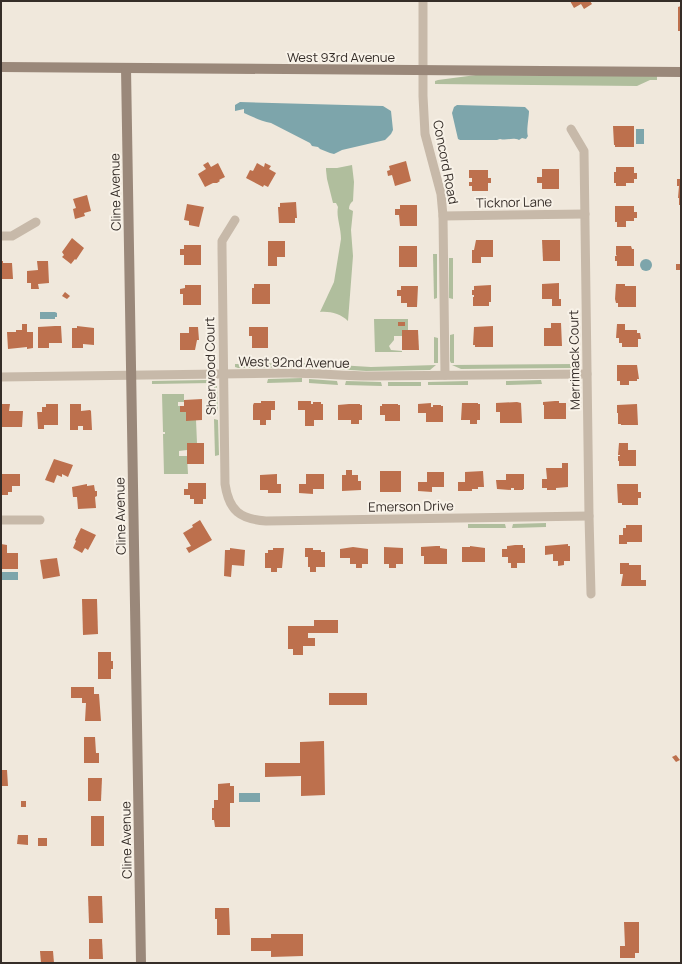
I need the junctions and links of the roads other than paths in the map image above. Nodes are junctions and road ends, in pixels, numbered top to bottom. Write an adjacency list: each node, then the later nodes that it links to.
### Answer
1 (423, 1): 4 (street, Concord Road)
2 (1, 67): 3 (street, West 93rd Avenue)
3 (126, 68): 4 (street, West 93rd Avenue); 14 (street, Cline Avenue)
4 (424, 70): 5 (street, West 93rd Avenue); 8 (street, Concord Road)
5 (681, 72)
6 (571, 129): 7 (street, Merrimack Court)
7 (584, 214): 8 (street, Ticknor Lane); 13 (street, Merrimack Court)
8 (443, 216): 15 (street, Concord Road)
9 (235, 220): 12 (street, Sherwood Court)
10 (36, 222): 11 (street)
11 (1, 236)
12 (223, 374): 14 (street, West 92nd Avenue); 15 (street, West 92nd Avenue); 17 (street, Sherwood Court)
13 (587, 374): 15 (street, West 92nd Avenue); 18 (street, Merrimack Court)
14 (132, 375): 16 (street, West 92nd Avenue); 22 (street, Cline Avenue)
15 (446, 376)
16 (1, 377)
17 (236, 512): 18 (street, Emerson Drive)
18 (589, 516): 21 (street, Merrimack Court)
19 (1, 520): 20 (street)
20 (40, 520)
21 (591, 594)
22 (141, 963)

